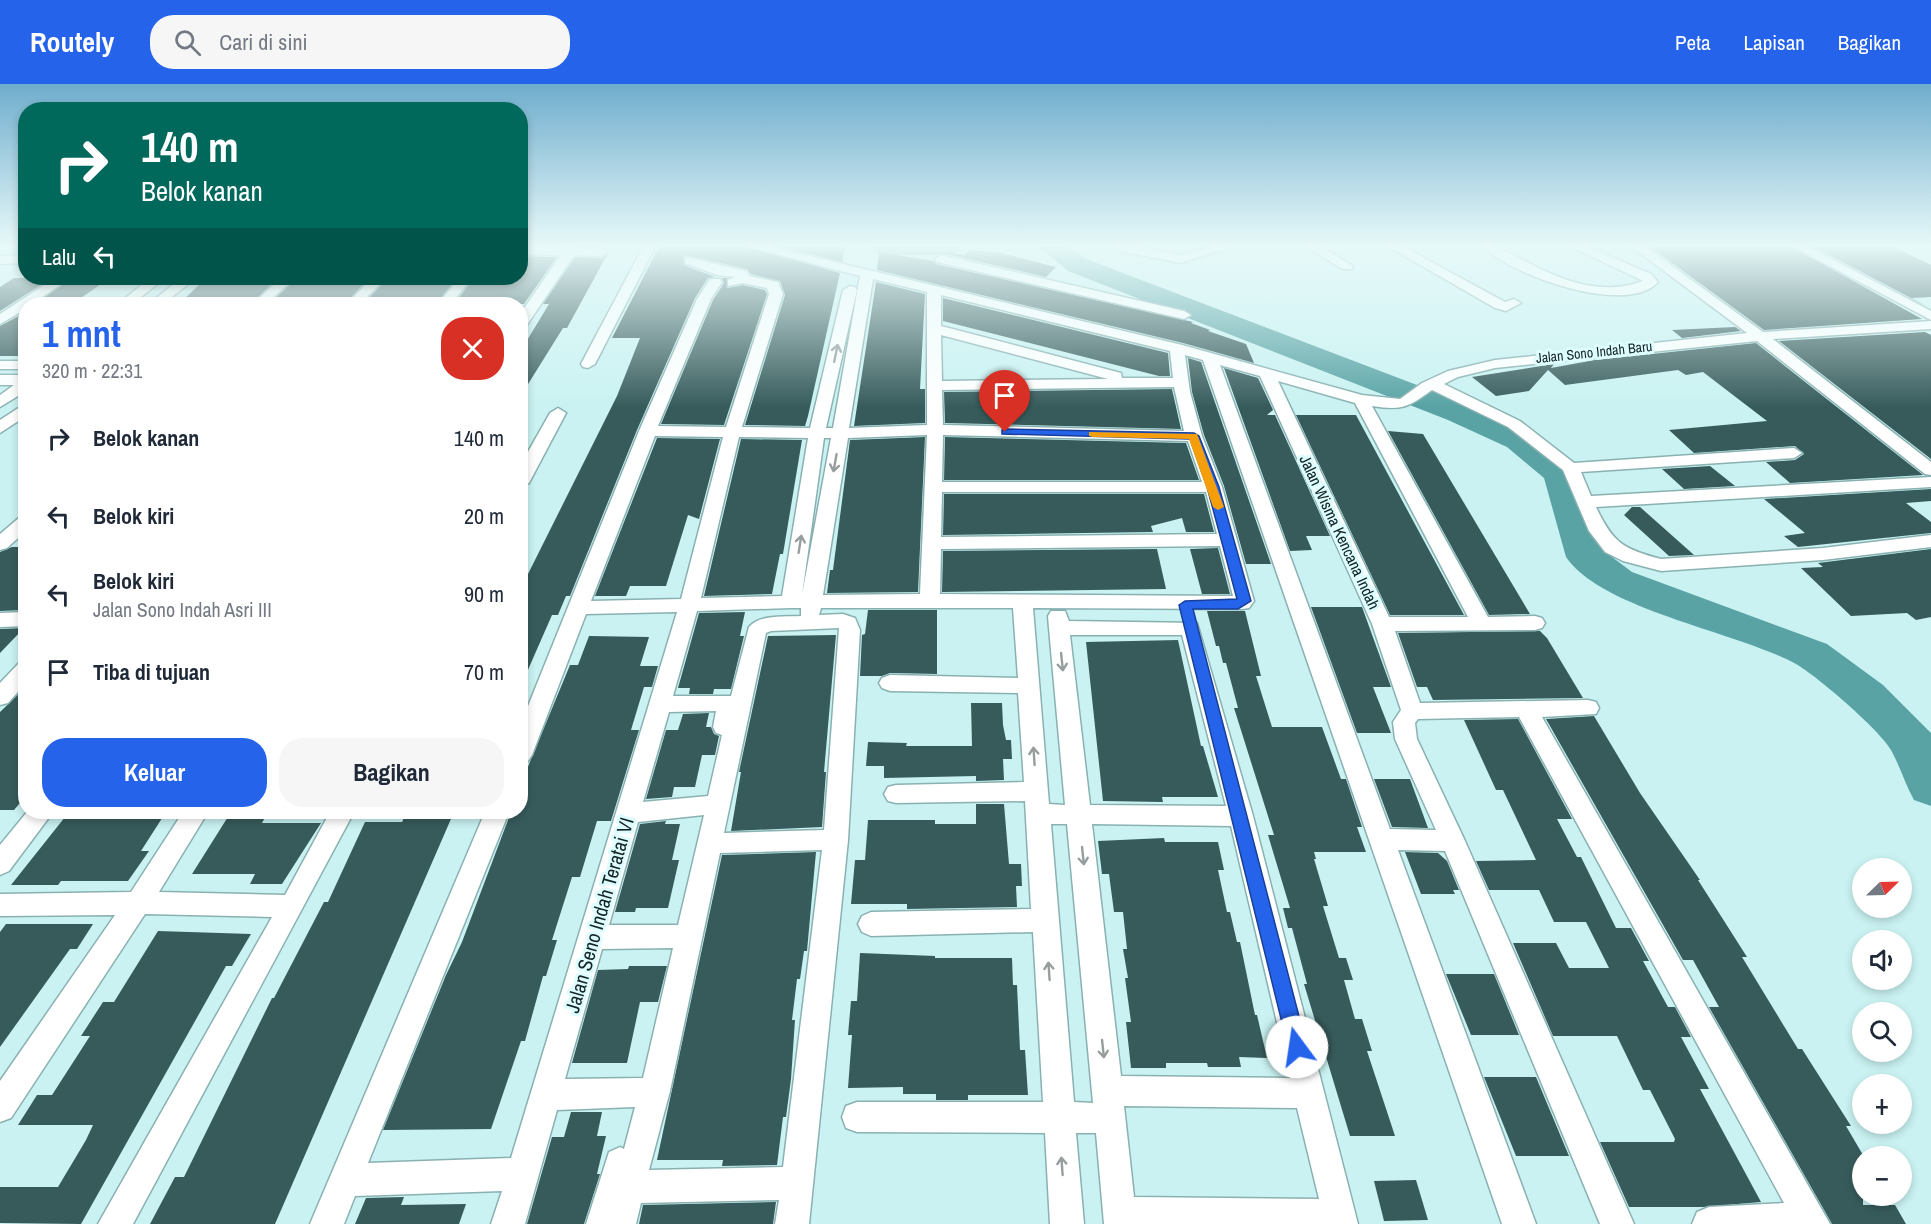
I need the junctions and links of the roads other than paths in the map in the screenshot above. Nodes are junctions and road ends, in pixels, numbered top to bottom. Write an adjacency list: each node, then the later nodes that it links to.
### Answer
1 (537, 300): 14 (street)
2 (621, 300): 24 (street)
3 (703, 300): 41 (street)
4 (774, 300): 42 (street, Jalan Seno Indah Teratai VI)
5 (855, 300): 15 (street)
6 (931, 300): 20 (street)
7 (980, 300): 22 (street)
8 (1121, 300): 16 (street)
9 (1492, 300): 10 (street)
10 (1505, 300)
11 (1711, 300): 21 (street)
12 (1901, 300): 17 (street)
13 (18, 308): 18 (street)
14 (528, 313)
15 (851, 315): 43 (street, one-way to 15); 44 (street)
16 (1184, 315)
17 (1931, 316)
18 (0, 320)
19 (1931, 325): 21 (street, Jalan Sono Indah Baru)
20 (935, 329): 31 (street); 33 (street)
21 (1760, 336): 32 (street, Jalan Sono Indah Baru); 49 (street)
22 (1177, 348): 23 (street); 30 (street)
23 (1210, 357): 27 (street); 90 (street)
24 (588, 364)
25 (0, 365): 26 (street)
26 (18, 365)
27 (1269, 379): 36 (street); 70 (street, Jalan Wisma Kencana Indah)
28 (0, 380): 29 (street)
29 (18, 381)
30 (1181, 382): 31 (street); 45 (street)
31 (1143, 383): 33 (street)
32 (1430, 385): 36 (street, Jalan Sono Indah Baru); 48 (street)
33 (933, 386): 40 (street)
34 (18, 387): 35 (street)
35 (0, 402)
36 (1364, 406): 68 (street)
37 (558, 413): 47 (street)
38 (18, 414): 39 (street)
39 (0, 428)
40 (935, 430): 44 (street); 45 (street); 50 (street)
41 (647, 431): 42 (street); 62 (street)
42 (732, 432): 43 (street); 61 (street, Jalan Seno Indah Teratai VI)
43 (817, 432): 44 (street); 63 (street, one-way to 43)
44 (840, 433): 63 (street, one-way to 63)
45 (1194, 436): 51 (street)
46 (1794, 453): 48 (street)
47 (528, 468)
48 (1570, 468): 52 (street)
49 (1930, 472): 52 (street)
50 (933, 487): 51 (street); 58 (street)
51 (1213, 487): 55 (street)
52 (1585, 502): 56 (street)
53 (18, 528): 57 (street)
54 (18, 540): 57 (street)
55 (1227, 540): 58 (street); 65 (street)
56 (1931, 541)
57 (3, 542)
58 (932, 543): 59 (street)
59 (930, 602): 60 (street); 63 (street)
60 (1023, 603): 64 (street); 73 (street)
61 (689, 605): 62 (street); 63 (street); 75 (street, Jalan Seno Indah Teratai VI)
62 (581, 608): 79 (street)
63 (804, 609): 91 (street); 93 (street)
64 (1057, 616): 65 (street); 84 (street, one-way to 84)
65 (1188, 616): 85 (street)
66 (18, 619): 67 (street)
67 (0, 620)
68 (1481, 623): 69 (street, Jalan Wisma Kencana Indah); 70 (street, Jalan Wisma Kencana Indah)
69 (1535, 623)
70 (1382, 624): 78 (street)
71 (18, 678): 74 (street)
72 (890, 683): 73 (street)
73 (1029, 686): 81 (street, one-way to 73)
74 (0, 697)
75 (660, 704): 82 (street); 83 (street, Jalan Seno Indah Teratai VI)
76 (1588, 708): 77 (street)
77 (1526, 709): 78 (street); 115 (street)
78 (1412, 711): 92 (street)
79 (528, 736)
80 (896, 794): 81 (street)
81 (1037, 802): 84 (street); 98 (street)
82 (707, 805): 83 (street); 100 (street)
83 (629, 813): 101 (street, Jalan Seno Indah Teratai VI)
84 (1078, 814): 85 (street); 105 (street, one-way to 105)
85 (1241, 816): 103 (street)
86 (35, 819): 94 (street)
87 (192, 819): 95 (street)
88 (338, 819): 97 (street)
89 (494, 819): 110 (street)
90 (1383, 839): 92 (street); 123 (street)
91 (836, 840): 93 (street); 111 (street)
92 (1453, 841): 124 (street)
93 (710, 843): 112 (street)
94 (0, 864)
95 (138, 903): 96 (street); 97 (street); 106 (street)
96 (0, 904)
97 (292, 906): 116 (street)
98 (1045, 920): 99 (street); 108 (street, one-way to 98)
99 (871, 924)
100 (677, 936): 101 (street); 102 (street)
101 (593, 937): 104 (street, Jalan Seno Indah Teratai VI)
102 (641, 1092): 104 (street); 119 (street)
103 (1309, 1093): 105 (street); 114 (street)
104 (547, 1095): 109 (street, Jalan Seno Indah Teratai VI)
105 (1109, 1105): 108 (street); 113 (street)
106 (0, 1107)
107 (857, 1118): 108 (street)
108 (1059, 1118): 122 (street, one-way to 108)
109 (523, 1174): 110 (street); 118 (street, Jalan Seno Indah Teratai VI)
110 (345, 1180): 117 (street)
111 (796, 1183): 112 (street); 121 (street)
112 (628, 1187): 120 (street)
113 (1121, 1219): 114 (street)
114 (1340, 1220)
115 (1812, 1221): 125 (street)
116 (115, 1224)
117 (327, 1224)
118 (508, 1224)
119 (603, 1224)
120 (620, 1224)
121 (792, 1224)
122 (1066, 1224)
123 (1519, 1224)
124 (1617, 1224)
125 (1709, 1224)

